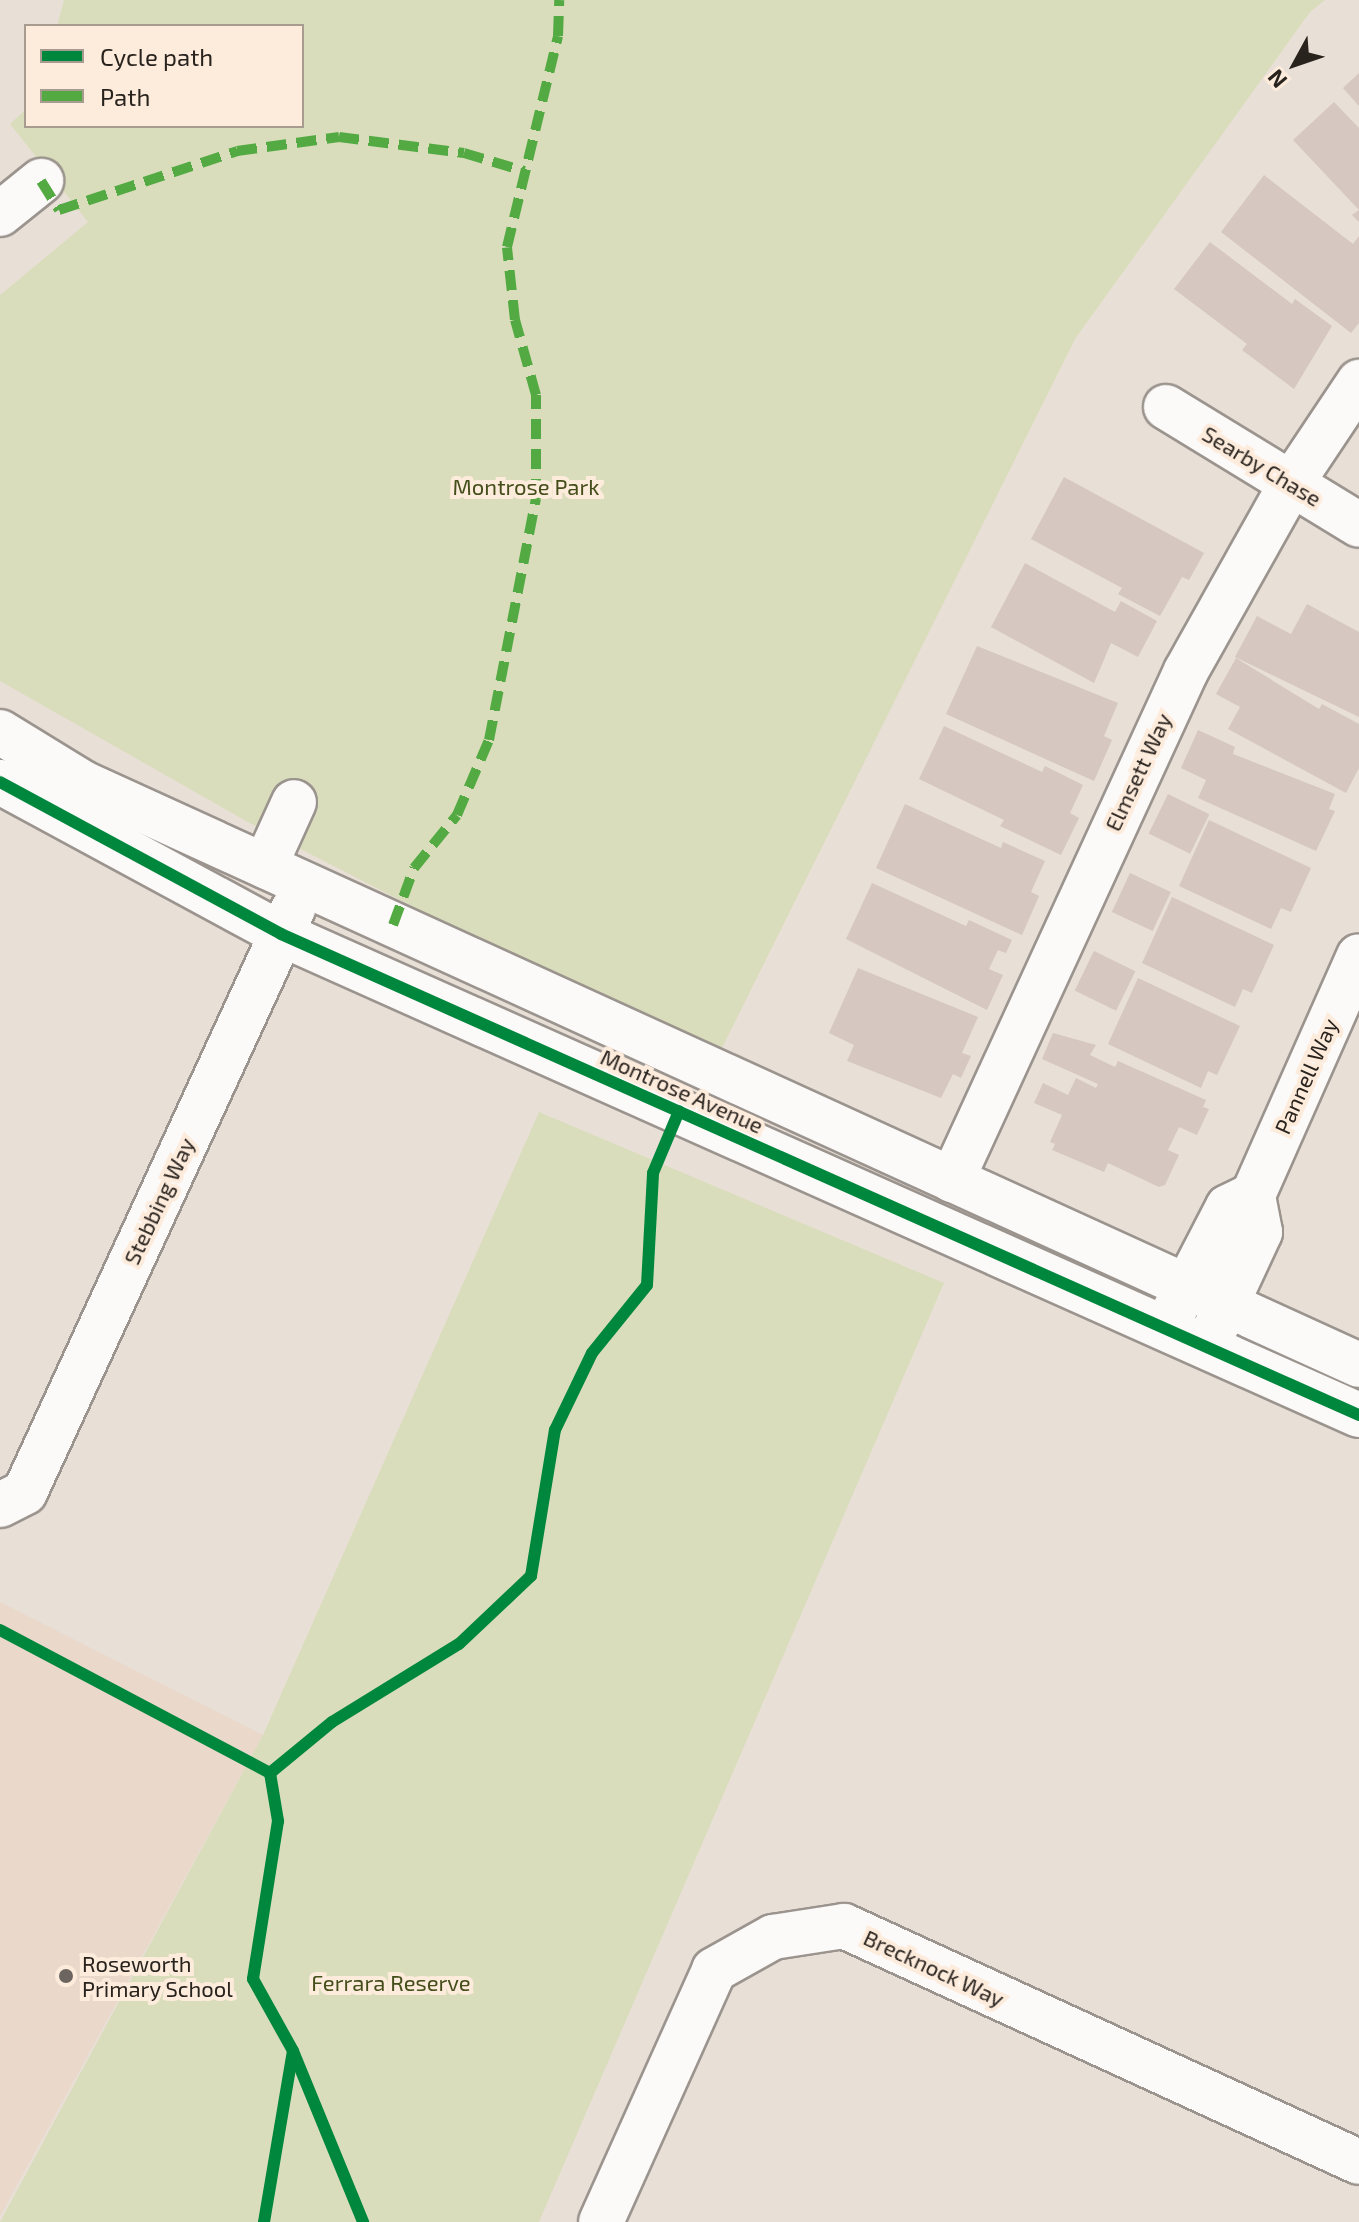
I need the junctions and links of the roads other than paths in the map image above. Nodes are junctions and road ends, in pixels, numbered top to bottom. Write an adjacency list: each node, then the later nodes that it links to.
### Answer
1 (41, 181): 2 (street)
2 (0, 214)
3 (1359, 382): 5 (street, Elmsett Way)
4 (1166, 407): 5 (street, Searby Chase)
5 (1291, 484): 6 (street, Searby Chase); 14 (street, Elmsett Way)
6 (1359, 525)
7 (0, 732): 10 (street, Montrose Avenue)
8 (0, 782): 12 (street, Montrose Avenue)
9 (294, 802): 10 (street)
10 (265, 866): 11 (street, Montrose Avenue)
11 (304, 885): 12 (street, Stebbing Way); 14 (street, Montrose Avenue)
12 (281, 934): 18 (street, Montrose Avenue); 22 (street, Stebbing Way)
13 (1359, 956): 15 (street, Pannell Way)
14 (952, 1180): 16 (street, Montrose Avenue)
15 (1253, 1195): 16 (street, Pannell Way); 17 (street)
16 (1187, 1286): 17 (street, Montrose Avenue); 18 (street, Pannell Way)
17 (1227, 1304): 19 (street); 20 (street, Montrose Avenue)
18 (1165, 1328): 19 (street, Montrose Avenue)
19 (1206, 1346): 21 (street, Montrose Avenue)
20 (1359, 1365)
21 (1359, 1415)
22 (0, 1505)
23 (1359, 2162): 24 (street, Brecknock Way)
24 (601, 2222)

